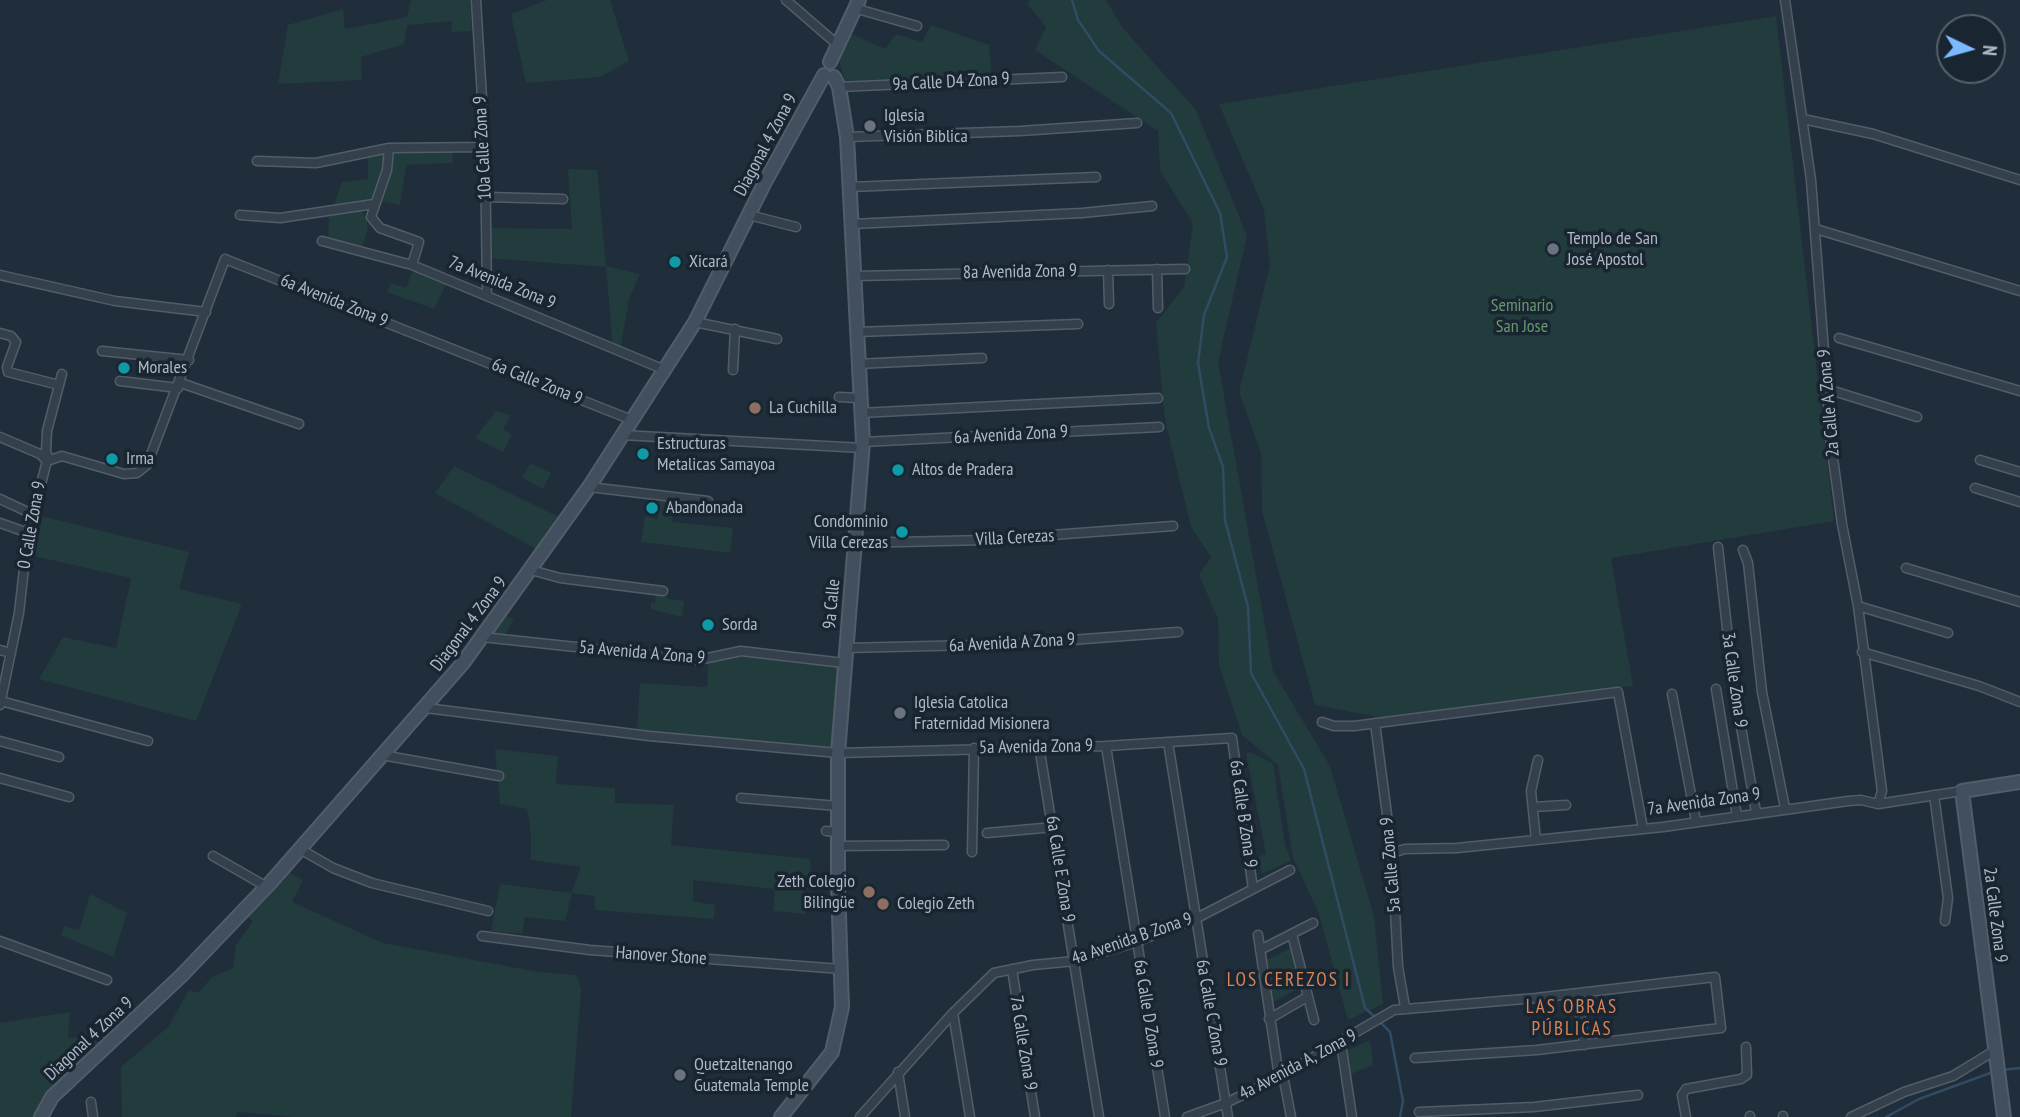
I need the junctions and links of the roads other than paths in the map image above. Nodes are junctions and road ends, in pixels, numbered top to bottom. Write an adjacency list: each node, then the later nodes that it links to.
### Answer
1 (476, 0): 12 (street, 10a Calle Zona 9)
2 (786, 0): 6 (street)
3 (1785, 0): 9 (street, 2a Calle A Zona 9)
4 (857, 4): 5 (street); 6 (street)
5 (917, 26)
6 (838, 45): 8 (street, Diagonal 4 Zona 9)
7 (1062, 77): 8 (street, 9a Calle D4 Zona 9)
8 (832, 80): 11 (street, 9a Calle); 23 (street, Diagonal 4 Zona 9)
9 (1803, 119): 16 (street); 26 (street, 2a Calle A Zona 9)
10 (1137, 123): 11 (street)
11 (847, 137): 17 (street, 9a Calle)
12 (485, 147): 13 (street); 18 (street, 10a Calle Zona 9)
13 (389, 148): 14 (street); 20 (street)
14 (257, 161)
15 (1096, 177): 17 (street)
16 (2020, 180)
17 (850, 187): 24 (street, 9a Calle)
18 (486, 197): 19 (street); 36 (street, 10a Calle Zona 9)
19 (563, 199)
20 (374, 204): 22 (street); 29 (street)
21 (1152, 205): 24 (street)
22 (240, 215)
23 (749, 215): 25 (street); 40 (street, Diagonal 4 Zona 9)
24 (853, 224): 34 (street, 9a Calle)
25 (796, 227)
26 (1816, 229): 35 (street); 58 (street, 2a Calle A Zona 9)
27 (322, 242): 29 (street, 7a Avenida Zona 9)
28 (225, 259): 39 (street, 0 Calle Zona 9); 47 (street, 6a Avenida Zona 9)
29 (412, 265): 36 (street, 7a Avenida Zona 9)
30 (1157, 269): 31 (street, 8a Avenida Zona 9); 32 (street, 8a Avenida Zona 9); 38 (street)
31 (1185, 269)
32 (1108, 270): 34 (street, 8a Avenida Zona 9); 37 (street)
33 (0, 275): 39 (street)
34 (855, 275): 43 (street, 9a Calle)
35 (2020, 291)
36 (487, 295): 52 (street, 7a Avenida Zona 9)
37 (1109, 304)
38 (1158, 308)
39 (206, 312): 50 (street, 0 Calle Zona 9)
40 (695, 322): 42 (street); 52 (street, Diagonal 4 Zona 9)
41 (1078, 324): 43 (street)
42 (735, 329): 46 (street); 53 (street)
43 (856, 332): 51 (street, 9a Calle)
44 (0, 333): 56 (street)
45 (1839, 338): 59 (street)
46 (777, 339)
47 (442, 343): 65 (street, 6a Calle Zona 9)
48 (102, 351): 50 (street)
49 (982, 358): 51 (street)
50 (189, 360): 57 (street, 0 Calle Zona 9)
51 (857, 364): 61 (street, 9a Calle)
52 (665, 370): 65 (street, Diagonal 4 Zona 9)
53 (733, 370)
54 (62, 374): 56 (street)
55 (120, 381): 57 (street)
56 (59, 385): 71 (street)
57 (179, 386): 66 (street); 71 (street, 0 Calle Zona 9)
58 (1827, 389): 64 (street); 90 (street, 2a Calle A Zona 9)
59 (2020, 391)
60 (839, 397): 61 (street)
61 (859, 398): 63 (street, 9a Calle)
62 (1158, 398): 63 (street)
63 (860, 413): 70 (street, 9a Calle)
64 (1917, 416)
65 (632, 420): 68 (street, Diagonal 4 Zona 9)
66 (299, 424)
67 (1159, 427): 70 (street, 6a Avenida Zona 9)
68 (622, 435): 70 (street, 6a Avenida Zona 9); 74 (street, Diagonal 4 Zona 9)
69 (0, 437): 71 (street)
70 (863, 445): 83 (street, 9a Calle)
71 (48, 460): 79 (street, 0 Calle Zona 9)
72 (1980, 460): 73 (street)
73 (2020, 472)
74 (589, 487): 77 (street); 87 (street, Diagonal 4 Zona 9)
75 (1975, 488): 78 (street)
76 (0, 499): 79 (street)
77 (708, 501)
78 (2020, 502)
79 (32, 514): 82 (street, 0 Calle Zona 9)
80 (0, 523): 82 (street)
81 (1173, 526): 83 (street, Villa Cerezas)
82 (28, 533): 97 (street, 0 Calle Zona 9)
83 (856, 543): 94 (street, 9a Calle)
84 (1718, 547): 129 (street, 3a Calle Zona 9)
85 (1743, 550): 128 (street)
86 (1906, 568): 89 (street)
87 (531, 570): 88 (street); 93 (street, Diagonal 4 Zona 9)
88 (663, 591)
89 (2020, 602)
90 (1858, 606): 92 (street); 96 (street, 2a Calle A Zona 9)
91 (1178, 632): 94 (street, 6a Avenida A Zona 9)
92 (1948, 633)
93 (482, 637): 98 (street, 5a Avenida A Zona 9); 103 (street, Diagonal 4 Zona 9)
94 (845, 648): 98 (street, 9a Calle)
95 (0, 650): 97 (street)
96 (1862, 652): 101 (street); 124 (street, 2a Calle A Zona 9)
97 (11, 653): 102 (street, 0 Calle Zona 9)
98 (844, 663): 113 (street, 9a Calle)
99 (1716, 689): 130 (street)
100 (1672, 694): 131 (street)
101 (2020, 702)
102 (0, 703): 108 (street)
103 (426, 708): 113 (street, 5a Avenida Zona 9); 114 (street, Diagonal 4 Zona 9)
104 (1322, 722): 105 (street)
105 (1375, 723): 133 (street); 140 (street, 5a Calle Zona 9)
106 (1232, 738): 109 (street, 5a Avenida Zona 9); 144 (street, 6a Calle B Zona 9)
107 (0, 741): 115 (street)
108 (148, 741)
109 (1168, 742): 111 (street, 5a Avenida Zona 9); 146 (street, 6a Calle C Zona 9)
110 (1039, 746): 111 (street, 5a Avenida Zona 9); 112 (street, 5a Avenida Zona 9); 132 (street, 6a Calle E Zona 9)
111 (1105, 746): 153 (street, 6a Calle D Zona 9)
112 (974, 748): 113 (street, 5a Avenida Zona 9); 139 (street)
113 (838, 753): 126 (street, 9a Calle)
114 (382, 755): 117 (street); 138 (street, Diagonal 4 Zona 9)
115 (59, 757)
116 (1538, 760): 127 (street)
117 (499, 776)
118 (0, 778): 122 (street)
119 (2020, 782): 120 (street, 7a Avenida Zona 9)
120 (1962, 790): 121 (street, 7a Avenida Zona 9); 168 (street, 2a Calle Zona 9)
121 (1934, 794): 124 (street, 7a Avenida Zona 9); 147 (street)
122 (69, 797)
123 (741, 798): 126 (street)
124 (1878, 804): 128 (street, 7a Avenida Zona 9)
125 (1566, 805): 127 (street)
126 (838, 806): 137 (street, 9a Calle)
127 (1533, 807): 135 (street)
128 (1785, 808): 129 (street, 7a Avenida Zona 9)
129 (1756, 812): 130 (street, 7a Avenida Zona 9)
130 (1737, 816): 131 (street, 7a Avenida Zona 9)
131 (1696, 821): 133 (street, 7a Avenida Zona 9)
132 (1054, 827): 134 (street); 155 (street, 6a Calle E Zona 9)
133 (1643, 829): 135 (street, 7a Avenida Zona 9)
134 (987, 833)
135 (1536, 839): 140 (street, 7a Avenida Zona 9)
136 (944, 845): 137 (street)
137 (838, 846): 156 (street, 9a Calle)
138 (300, 849): 143 (street, Diagonal 4 Zona 9); 145 (street)
139 (972, 852)
140 (1392, 853): 161 (street, 5a Calle Zona 9)
141 (213, 856): 143 (street)
142 (1290, 870): 144 (street, 4a Avenida B Zona 9)
143 (267, 887): 176 (street, Diagonal 4 Zona 9)
144 (1253, 890): 146 (street, 4a Avenida B Zona 9)
145 (488, 911)
146 (1195, 919): 153 (street, 4a Avenida B Zona 9); 174 (street, 6a Calle C Zona 9)
147 (1945, 921)
148 (1313, 923): 150 (street)
149 (1258, 934): 154 (street)
150 (1292, 934): 154 (street); 160 (street)
151 (482, 936): 156 (street, Hanover Stone)
152 (0, 941): 158 (street)
153 (1136, 942): 155 (street, 4a Avenida B Zona 9); 184 (street, 6a Calle D Zona 9)
154 (1260, 950): 163 (street)
155 (1075, 961): 157 (street, 4a Avenida B Zona 9); 183 (street, 6a Calle E Zona 9)
156 (841, 969): 178 (street, 9a Calle)
157 (1012, 969): 162 (street, 4a Avenida B Zona 9); 182 (street, 7a Calle Zona 9)
158 (107, 981)
159 (1578, 993): 161 (street); 166 (street); 166 (street)
160 (1307, 998): 163 (street); 164 (street)
161 (1405, 1007): 165 (street, 4a Avenida A, Zona 9)
162 (953, 1013): 170 (street, 4a Avenida B Zona 9); 181 (street)
163 (1269, 1019): 171 (street)
164 (1314, 1020)
165 (1341, 1043): 171 (street, 4a Avenida A, Zona 9); 188 (street)
166 (1584, 1045): 169 (street)
167 (1746, 1046): 189 (street)
168 (1995, 1053): 190 (street); 191 (street, 2a Calle Zona 9)
169 (1415, 1058)
170 (898, 1072): 179 (street, 4a Avenida B Zona 9); 180 (street)
171 (1281, 1076): 174 (street, 4a Avenida A, Zona 9); 187 (street)
172 (1638, 1095): 175 (street)
173 (91, 1102): 177 (street)
174 (1226, 1103): 185 (street, 4a Avenida A, Zona 9); 186 (street, 6a Calle C Zona 9)
175 (1419, 1112)
176 (41, 1117)
177 (93, 1117)
178 (781, 1117)
179 (860, 1117)
180 (905, 1117)
181 (970, 1117)
182 (1035, 1117)
183 (1099, 1117)
184 (1165, 1117)
185 (1187, 1117)
186 (1228, 1117)
187 (1291, 1117)
188 (1352, 1117)
189 (1686, 1117)
190 (1851, 1117)
191 (2004, 1117)

